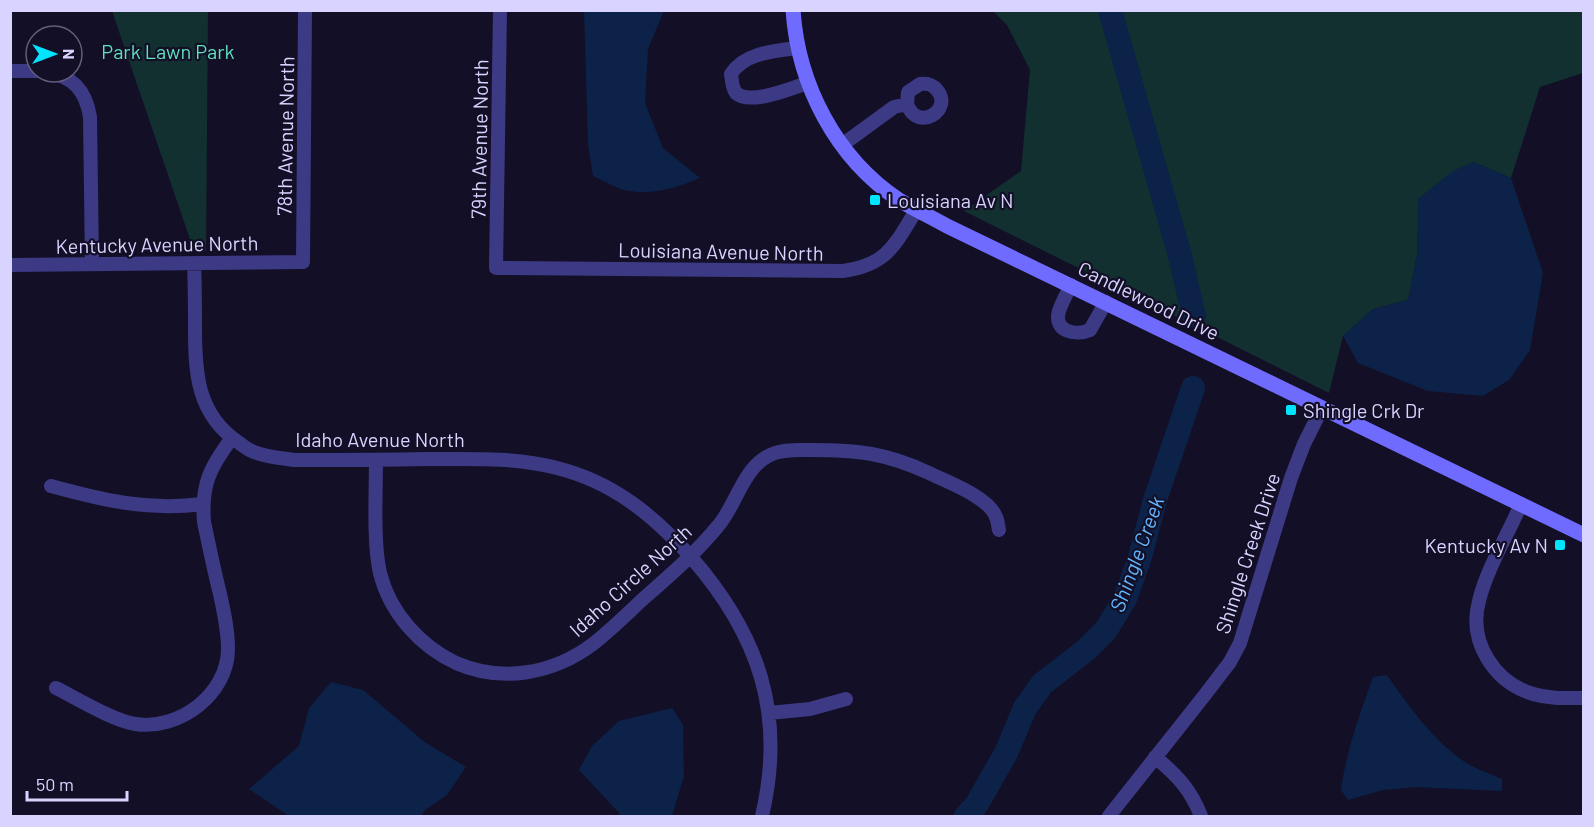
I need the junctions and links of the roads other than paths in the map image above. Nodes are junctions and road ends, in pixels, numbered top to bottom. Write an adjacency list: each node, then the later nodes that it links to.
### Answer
1 (305, 10): 10 (street, 78th Avenue North)
2 (500, 10): 14 (street, 79th Avenue North)
3 (793, 10): 4 (street, Candlewood Drive)
4 (797, 48): 5 (street, Candlewood Drive); 5 (street)
5 (807, 83): 8 (street, Candlewood Drive)
6 (74, 84): 12 (street)
7 (907, 104): 8 (street)
8 (842, 145): 9 (street, Candlewood Drive)
9 (917, 209): 14 (street, Louisiana Avenue North); 15 (street, Candlewood Drive)
10 (303, 262): 11 (street, Kentucky Avenue North)
11 (194, 263): 12 (street, Kentucky Avenue North); 18 (street, Idaho Avenue North)
12 (92, 264): 13 (street, Kentucky Avenue North)
13 (10, 265)
14 (496, 268)
15 (1071, 285): 16 (street, Candlewood Drive); 16 (street)
16 (1106, 302): 17 (street, Candlewood Drive)
17 (1322, 408): 22 (street, Candlewood Drive); 30 (street, Shingle Creek Drive)
18 (231, 438): 19 (street, Idaho Avenue North); 21 (street)
19 (376, 460): 25 (street, Idaho Avenue North); 25 (street, Idaho Circle North)
20 (51, 486): 21 (street)
21 (202, 504): 26 (street)
22 (1521, 504): 24 (street, Candlewood Drive); 27 (street)
23 (999, 530): 25 (street, Idaho Circle North)
24 (1584, 535)
25 (689, 556): 29 (street, Idaho Avenue North)
26 (56, 688)
27 (1584, 698)
28 (846, 699): 29 (street)
29 (769, 713): 31 (street, Idaho Avenue North)
30 (1155, 758): 32 (street, Shingle Creek Drive); 33 (street)
31 (762, 816)
32 (1108, 816)
33 (1201, 816)

